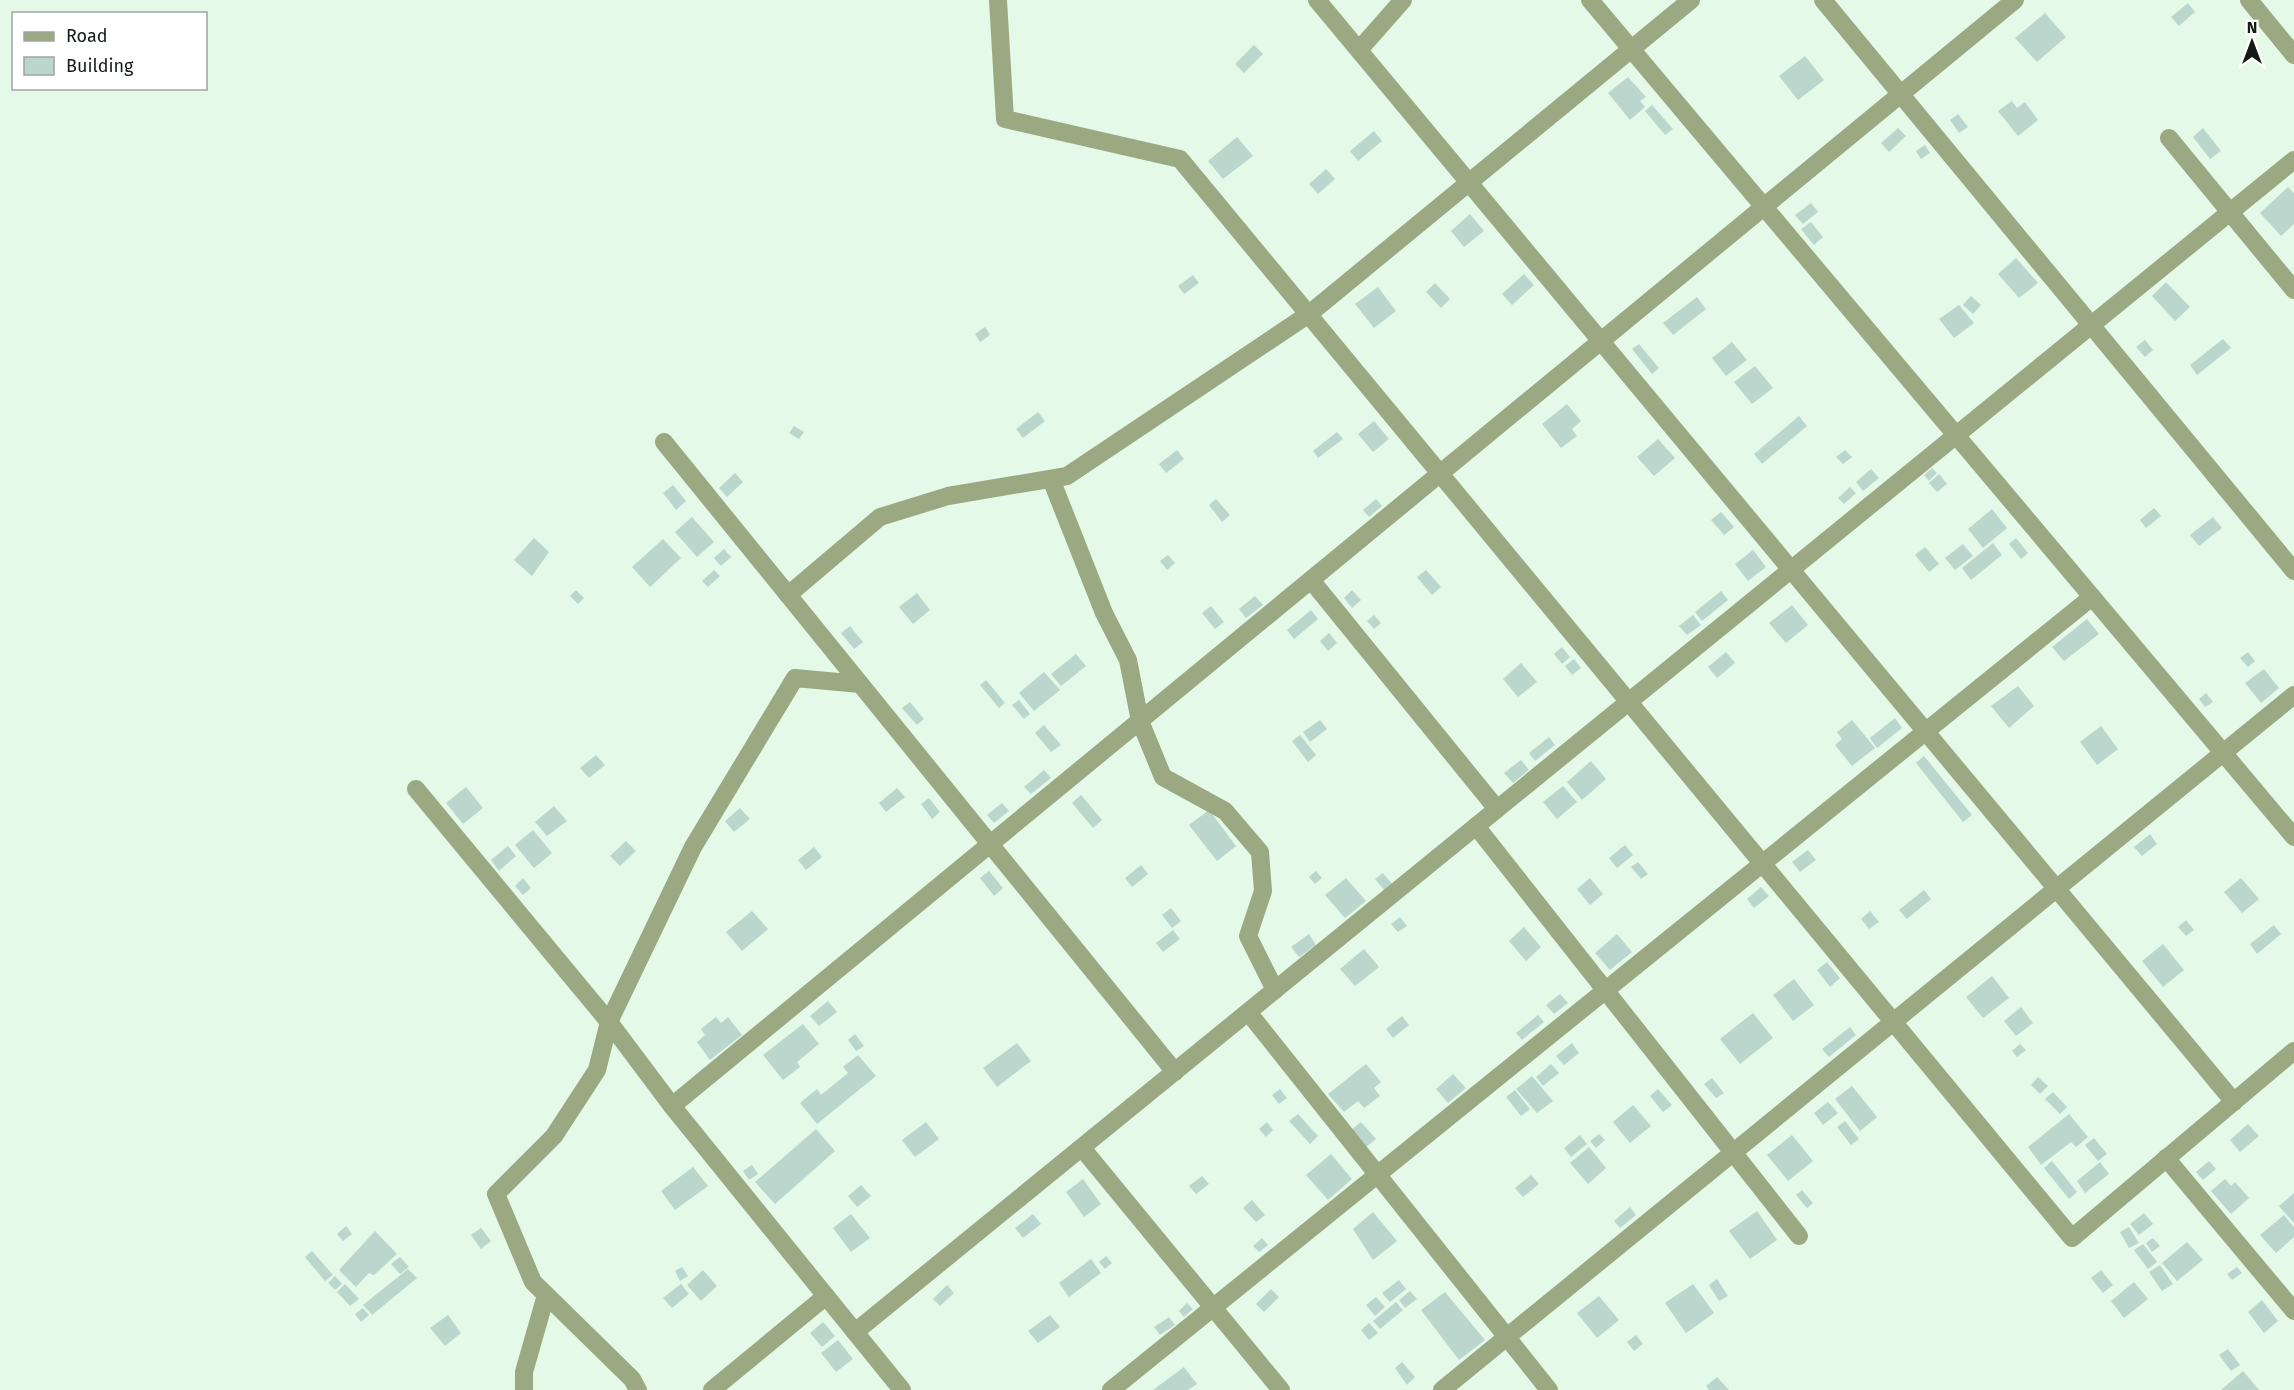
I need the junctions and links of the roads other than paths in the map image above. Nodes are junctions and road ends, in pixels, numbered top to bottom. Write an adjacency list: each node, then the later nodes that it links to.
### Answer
1 (998, 0): 19 (street)
2 (1317, 0): 10 (street)
3 (1403, 0): 10 (street)
4 (1590, 0): 9 (street)
5 (1691, 0): 9 (street)
6 (1823, 0): 12 (street)
7 (2015, 0): 12 (street)
8 (2249, 0): 11 (street)
9 (1631, 49): 15 (street); 16 (street)
10 (1359, 51): 15 (street)
11 (2294, 55)
12 (1901, 94): 16 (street); 20 (street)
13 (2169, 138): 17 (street)
14 (2294, 160): 17 (street)
15 (1469, 183): 19 (street); 21 (street)
16 (1764, 207): 21 (street); 22 (street)
17 (2230, 212): 18 (street); 20 (street)
18 (2294, 290)
19 (1309, 314): 24 (street); 25 (street)
20 (2091, 325): 22 (street); 27 (street)
21 (1601, 341): 24 (street); 26 (street)
22 (1956, 435): 26 (street); 30 (street)
23 (664, 442): 29 (street)
24 (1441, 473): 28 (street); 33 (street)
25 (1051, 479): 29 (street); 34 (street)
26 (1791, 570): 33 (street); 35 (street)
27 (2294, 571)
28 (1311, 580): 34 (street); 38 (street)
29 (788, 595): 31 (street)
30 (2092, 597): 35 (street); 36 (street)
31 (860, 684): 41 (street); 47 (street)
32 (2294, 695): 36 (street)
33 (1629, 702): 38 (street); 42 (street)
34 (1140, 721): 41 (street); 44 (street)
35 (1925, 731): 42 (street); 43 (street)
36 (2223, 753): 40 (street); 43 (street)
37 (416, 789): 47 (street)
38 (1497, 809): 39 (street)
39 (1476, 826): 44 (street); 45 (street)
40 (2294, 837)
41 (990, 844): 50 (street); 52 (street)
42 (1762, 863): 45 (street); 48 (street)
43 (2056, 889): 48 (street); 51 (street)
44 (1275, 990): 46 (street)
45 (1605, 990): 54 (street); 56 (street)
46 (1248, 1011): 50 (street); 56 (street)
47 (609, 1022): 52 (street); 58 (street)
48 (1893, 1022): 54 (street); 55 (street)
49 (2294, 1051): 51 (street)
50 (1175, 1072): 53 (street)
51 (2234, 1102): 55 (street)
52 (672, 1106): 59 (street)
53 (1082, 1148): 60 (street); 62 (street)
54 (1733, 1152): 57 (street); 63 (street)
55 (2166, 1158): 61 (street)
56 (1378, 1174): 60 (street); 63 (street)
57 (1800, 1236)
58 (546, 1295): 64 (street); 65 (street)
59 (826, 1296): 62 (street); 66 (street)
60 (1213, 1307): 68 (street); 69 (street)
61 (2294, 1311)
62 (855, 1332): 67 (street)
63 (1507, 1337): 70 (street); 71 (street)
64 (524, 1390)
65 (638, 1390)
66 (712, 1390)
67 (902, 1390)
68 (1111, 1390)
69 (1281, 1390)
70 (1442, 1390)
71 (1549, 1390)

